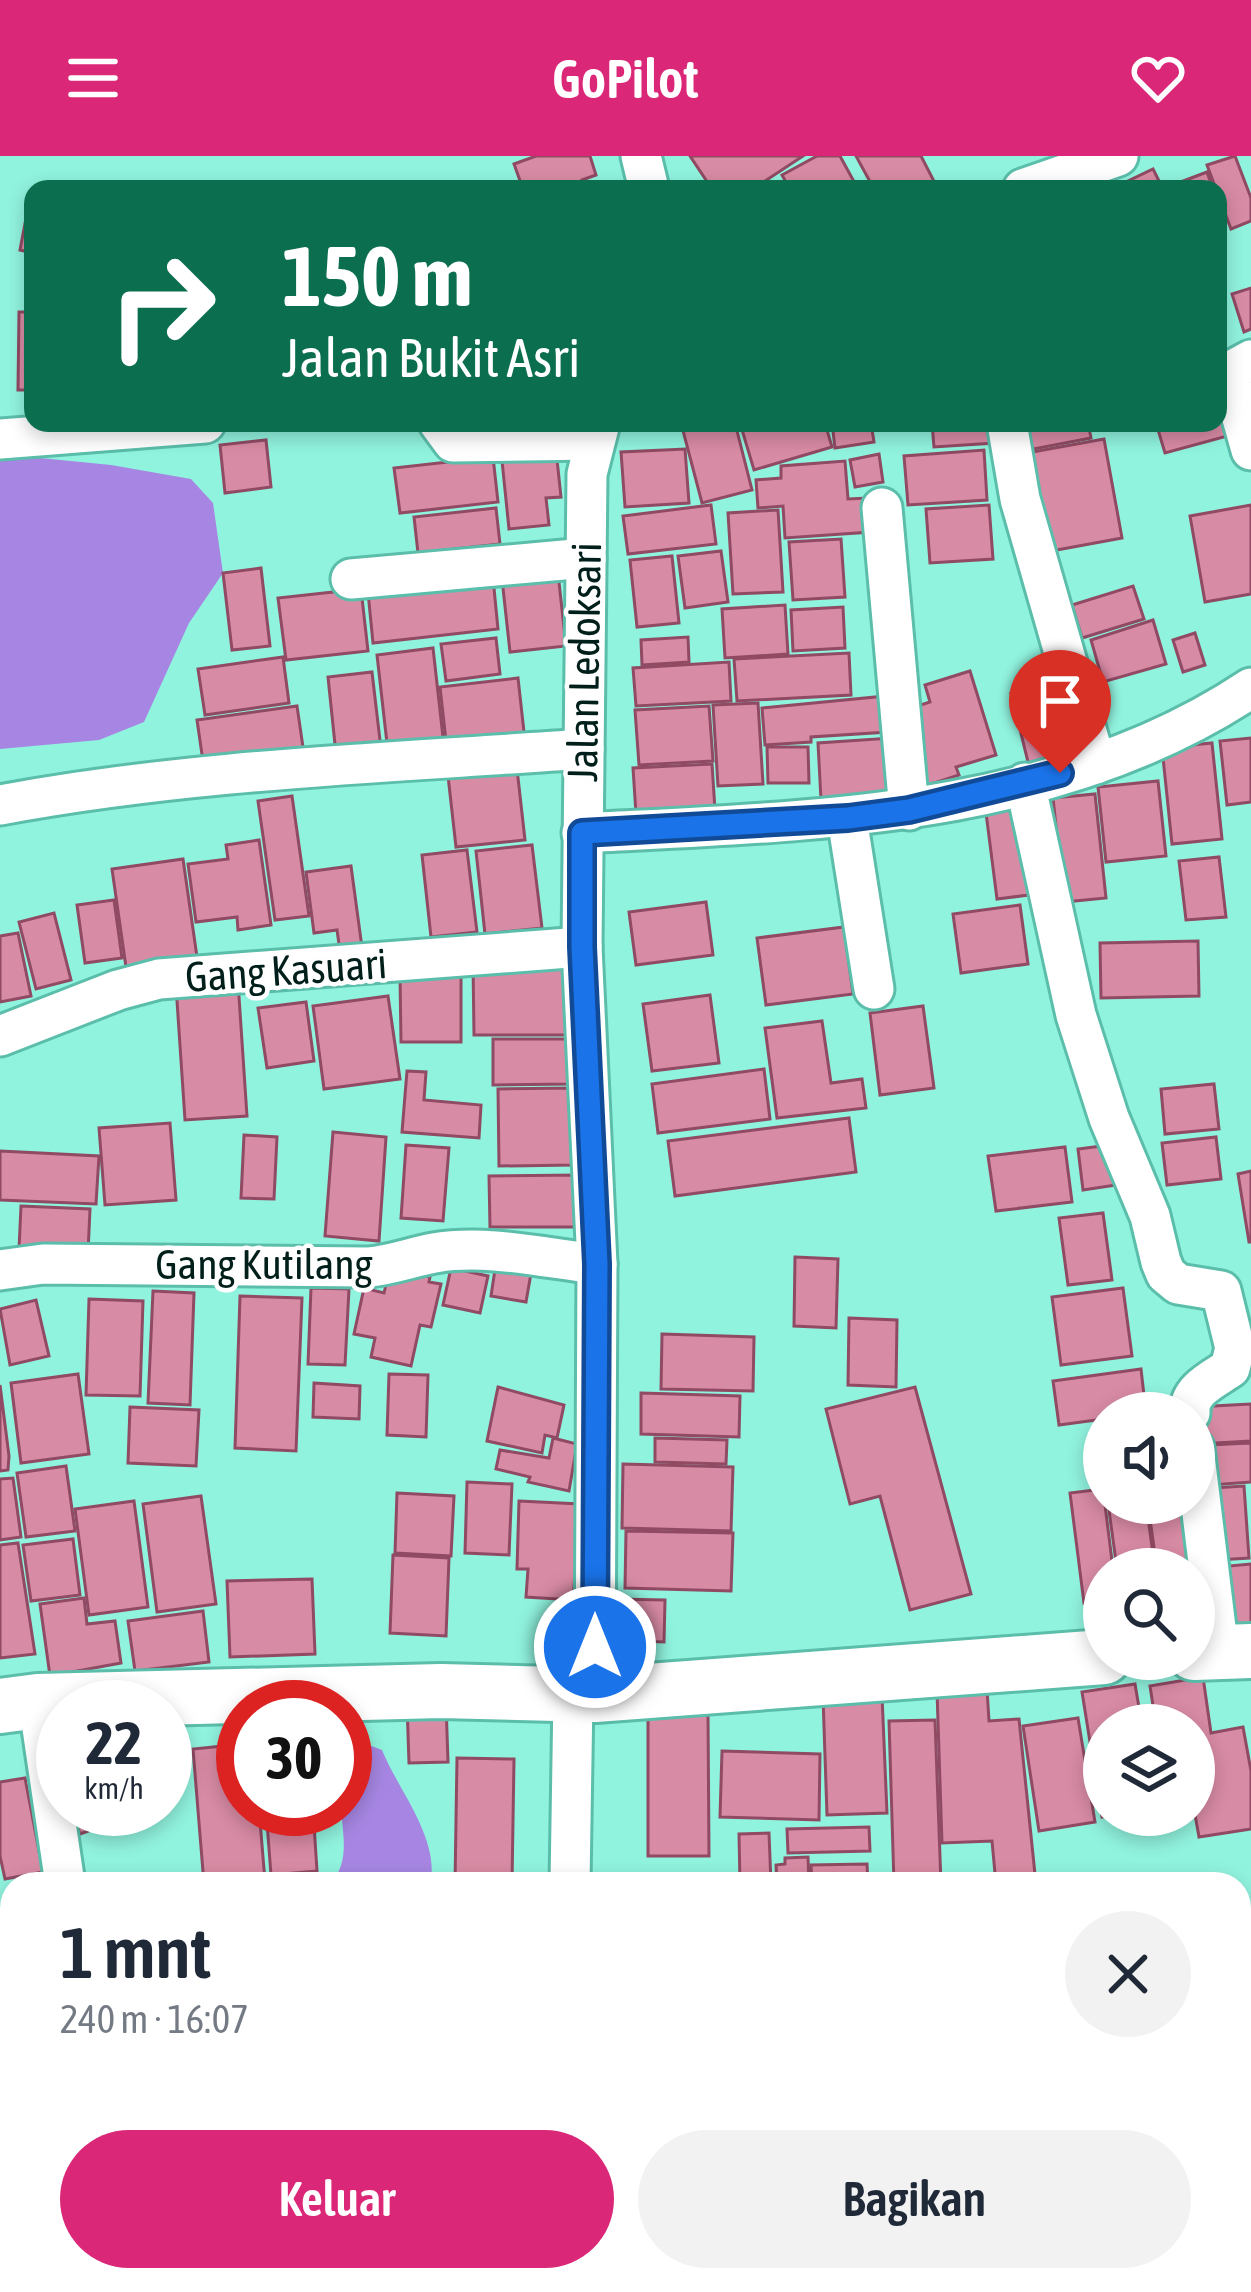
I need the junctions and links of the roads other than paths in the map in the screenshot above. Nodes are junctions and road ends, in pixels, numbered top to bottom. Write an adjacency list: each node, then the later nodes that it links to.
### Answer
1 (1118, 156): 2 (street)
2 (1049, 180)
3 (1251, 360): 10 (street)
4 (85, 432): 9 (street)
5 (446, 432): 6 (street)
6 (584, 432)
7 (597, 432): 12 (street, Jalan Ledoksari)
8 (1009, 432): 16 (street)
9 (0, 439)
10 (1251, 450)
11 (882, 508): 19 (street)
12 (586, 559): 13 (street); 15 (street, Jalan Ledoksari)
13 (351, 579)
14 (1251, 688): 16 (street)
15 (584, 749): 18 (street); 21 (street, Jalan Ledoksari)
16 (1096, 764): 17 (street)
17 (1025, 782): 19 (street); 27 (street)
18 (0, 805)
19 (909, 810): 20 (street)
20 (848, 818): 21 (street); 23 (street)
21 (582, 833): 22 (street, Jalan Ledoksari)
22 (582, 947): 24 (street, Gang Kasuari); 25 (street, Jalan Ledoksari)
23 (874, 989)
24 (0, 1036)
25 (597, 1264): 26 (street, Gang Kutilang); 32 (street, Jalan Ledoksari)
26 (0, 1270)
27 (1236, 1288): 28 (street)
28 (1196, 1392)
29 (1204, 1524): 30 (street)
30 (1221, 1652)
31 (1083, 1659): 32 (main road)
32 (584, 1695): 33 (main road); 35 (street, Jalan Ledoksari)
33 (19, 1704): 34 (street)
34 (62, 1872)
35 (571, 1872)

